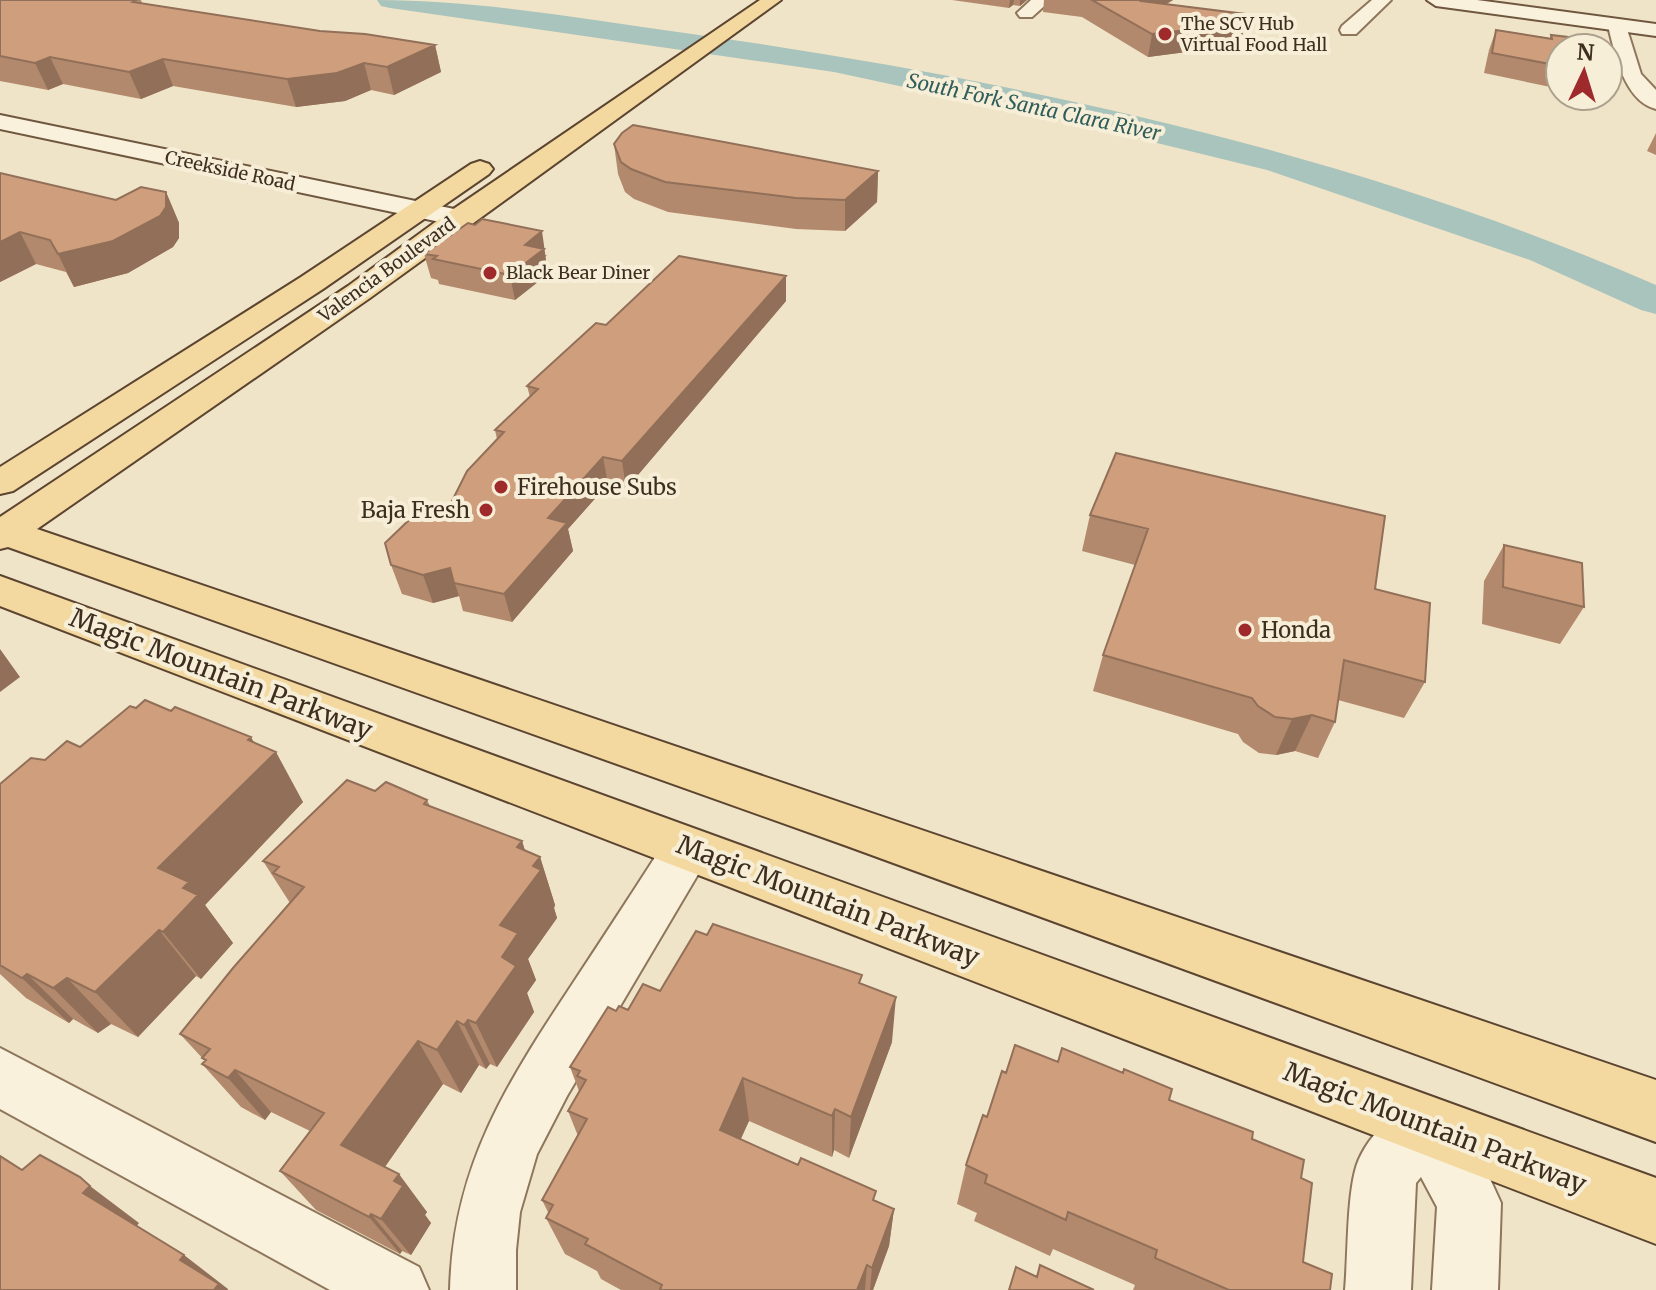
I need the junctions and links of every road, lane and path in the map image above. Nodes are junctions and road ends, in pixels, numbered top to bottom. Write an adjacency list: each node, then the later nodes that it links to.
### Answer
1 (772, 0): 13 (main road, Valencia Boulevard)
2 (1042, 0): 5 (street)
3 (1382, 0): 7 (street)
4 (1436, 0): 6 (street)
5 (1026, 13)
6 (1617, 26): 8 (street); 10 (street)
7 (1349, 30)
8 (1656, 30)
9 (633, 67): 12 (main road, Valencia Boulevard)
10 (1656, 103)
11 (0, 122): 12 (street, Creekside Road)
12 (418, 210): 13 (street, Creekside Road); 14 (main road, Valencia Boulevard)
13 (459, 218): 15 (main road, Valencia Boulevard)
14 (0, 483)
15 (1, 533): 19 (main road)
16 (0, 590): 17 (main road, Magic Mountain Parkway)
17 (688, 849): 20 (main road, Magic Mountain Parkway); 23 (street)
18 (0, 1077): 22 (street)
19 (1656, 1111)
20 (1426, 1125): 21 (main road, Magic Mountain Parkway); 24 (street); 25 (street)
21 (1656, 1211)
22 (396, 1290)
23 (483, 1290)
24 (1378, 1290)
25 (1465, 1290)

